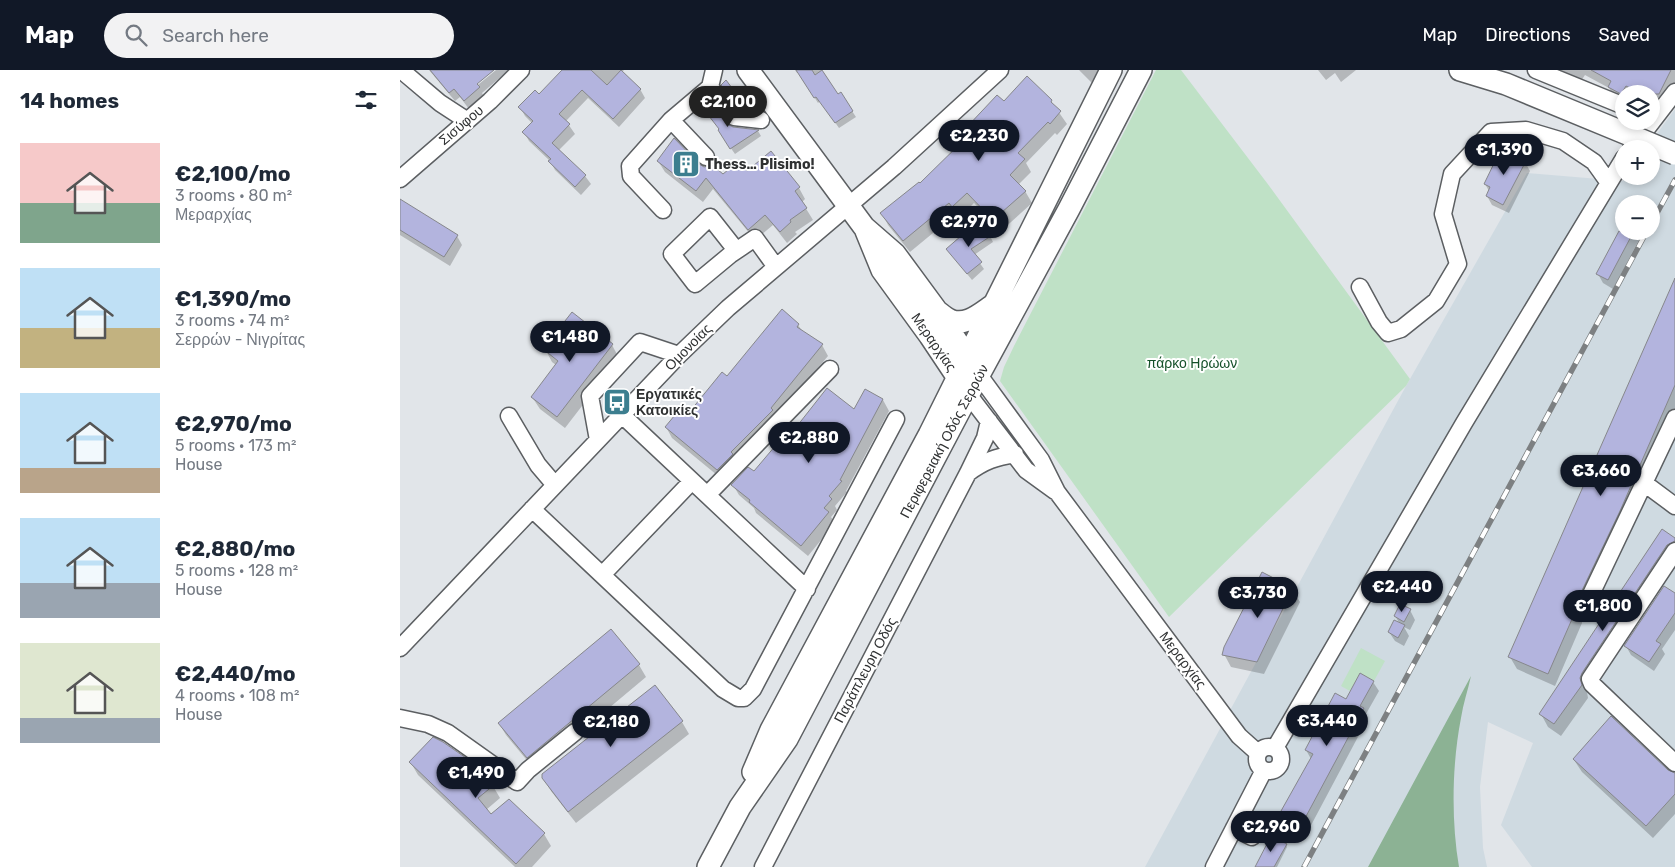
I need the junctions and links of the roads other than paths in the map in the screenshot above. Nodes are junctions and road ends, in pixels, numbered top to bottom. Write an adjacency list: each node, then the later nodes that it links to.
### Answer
1 (402, 70): 14 (street)
2 (520, 70): 14 (street, Σισύφου)
3 (714, 70): 10 (street)
4 (748, 70): 22 (main road, Μεραρχίας)
5 (1000, 70): 22 (street, Ομονοίας)
6 (1111, 70): 28 (main road, Περιφερειακή Οδός Σερρών)
7 (1141, 70): 31 (main road, Περιφερειακή Οδός Σερρών)
8 (1460, 70): 17 (main road, bridge)
9 (1536, 70): 12 (street)
10 (710, 87): 15 (street); 16 (street)
11 (1675, 92): 13 (street)
12 (1615, 102)
13 (1660, 110)
14 (466, 120): 20 (street, Σισύφου)
15 (671, 120): 18 (street); 23 (street)
16 (761, 120)
17 (1675, 154)
18 (706, 157)
19 (1615, 173): 21 (street)
20 (400, 179)
21 (1609, 183): 27 (street); 56 (street)
22 (849, 206): 24 (main road, Μεραρχίας); 26 (street, Ομονοίας)
23 (663, 210)
24 (864, 227): 29 (main road, Μεραρχίας); 33 (main road, Μεραρχίας)
25 (736, 250): 26 (street)
26 (776, 266): 30 (street, Ομονοίας)
27 (1360, 287)
28 (995, 304): 29 (main road); 31 (main road, Περιφερειακή Οδός Σερρών)
29 (937, 311): 31 (main road, Μεραρχίας)
30 (679, 355): 34 (street, Ομονοίας); 39 (street)
31 (973, 366): 33 (main road, Περιφερειακή Οδός Σερρών); 45 (street, Μεραρχίας)
32 (830, 369): 46 (street)
33 (963, 385): 38 (street, Μεραρχίας); 62 (main road, Περιφερειακή Οδός Σερρών)
34 (622, 415): 39 (street, Ομονοίας); 42 (street)
35 (509, 416): 44 (street)
36 (1675, 418): 43 (street)
37 (896, 419): 51 (street)
38 (989, 421): 40 (street, Μεραρχίας); 41 (street, Παράπλευρη Οδός)
39 (598, 440): 44 (street, Ομονοίας)
40 (1016, 454): 41 (street); 45 (street, Μεραρχίας)
41 (968, 473): 63 (street, Παράπλευρη Οδός)
42 (692, 481): 46 (street); 50 (street)
43 (1644, 483): 47 (street); 52 (street)
44 (555, 485): 48 (street, Ομονοίας)
45 (1057, 492): 57 (street, Μεραρχίας)
46 (707, 495): 51 (street)
47 (1675, 506)
48 (532, 510): 50 (street); 53 (street, Ομονοίας)
49 (1675, 551): 58 (street)
50 (602, 575): 51 (street)
51 (807, 589)
52 (1585, 607)
53 (400, 648)
54 (400, 718): 55 (street)
55 (575, 732)
56 (1275, 748): 57 (street); 59 (street)
57 (1258, 752): 59 (street)
58 (1675, 763)
59 (1264, 770): 60 (street)
60 (1234, 828): 61 (street); 64 (street)
61 (1252, 837)
62 (708, 867)
63 (763, 867)
64 (1214, 867)

